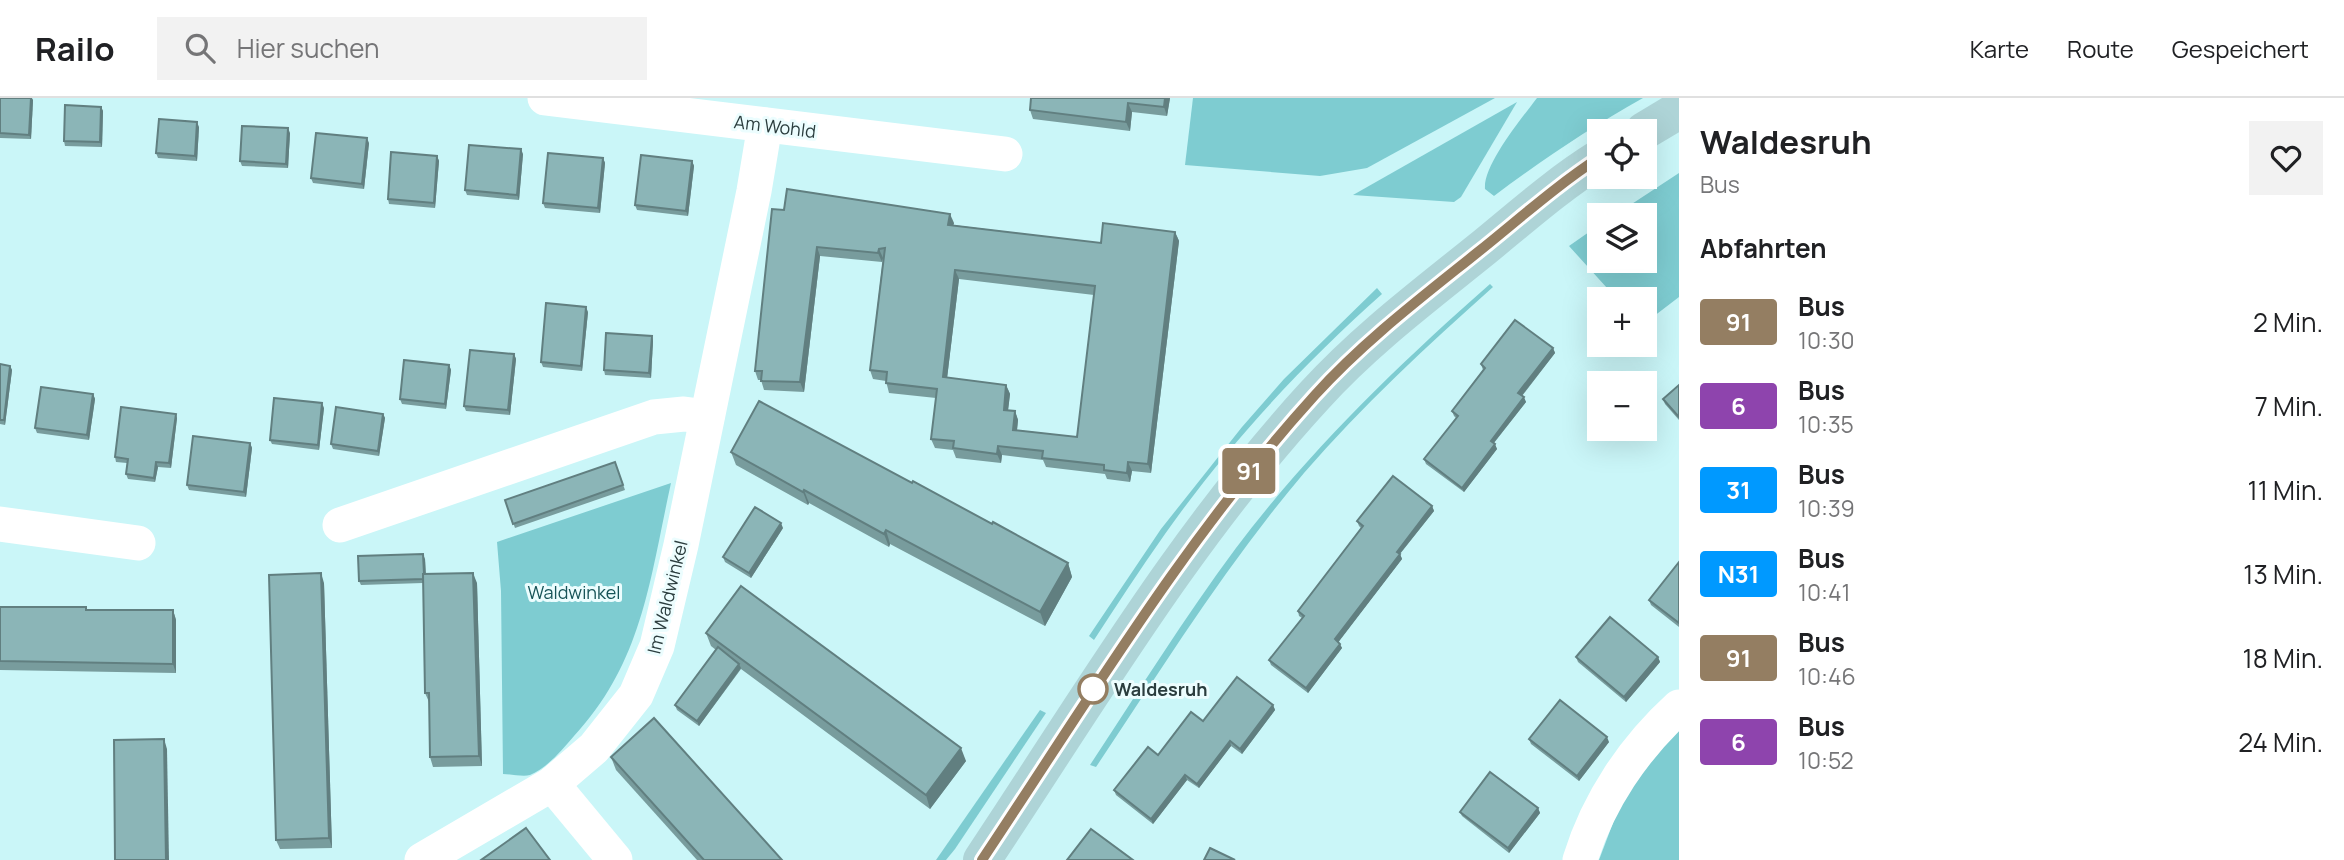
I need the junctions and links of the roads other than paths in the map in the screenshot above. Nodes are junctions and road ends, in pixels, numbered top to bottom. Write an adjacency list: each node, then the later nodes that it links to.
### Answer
1 (545, 98): 4 (street, Am Wohld)
2 (1679, 110): 3 (street)
3 (1657, 123)
4 (765, 125): 5 (street, Am Wohld); 7 (street, Im Waldwinkel)
5 (1005, 154)
6 (1587, 168): 15 (street)
7 (707, 417): 9 (street); 12 (street, Im Waldwinkel)
8 (0, 524): 10 (street)
9 (340, 525)
10 (138, 543)
11 (1679, 707): 16 (street)
12 (552, 784): 13 (street, Im Waldwinkel); 14 (street)
13 (422, 860)
14 (615, 860)
15 (982, 860)
16 (1580, 860)

